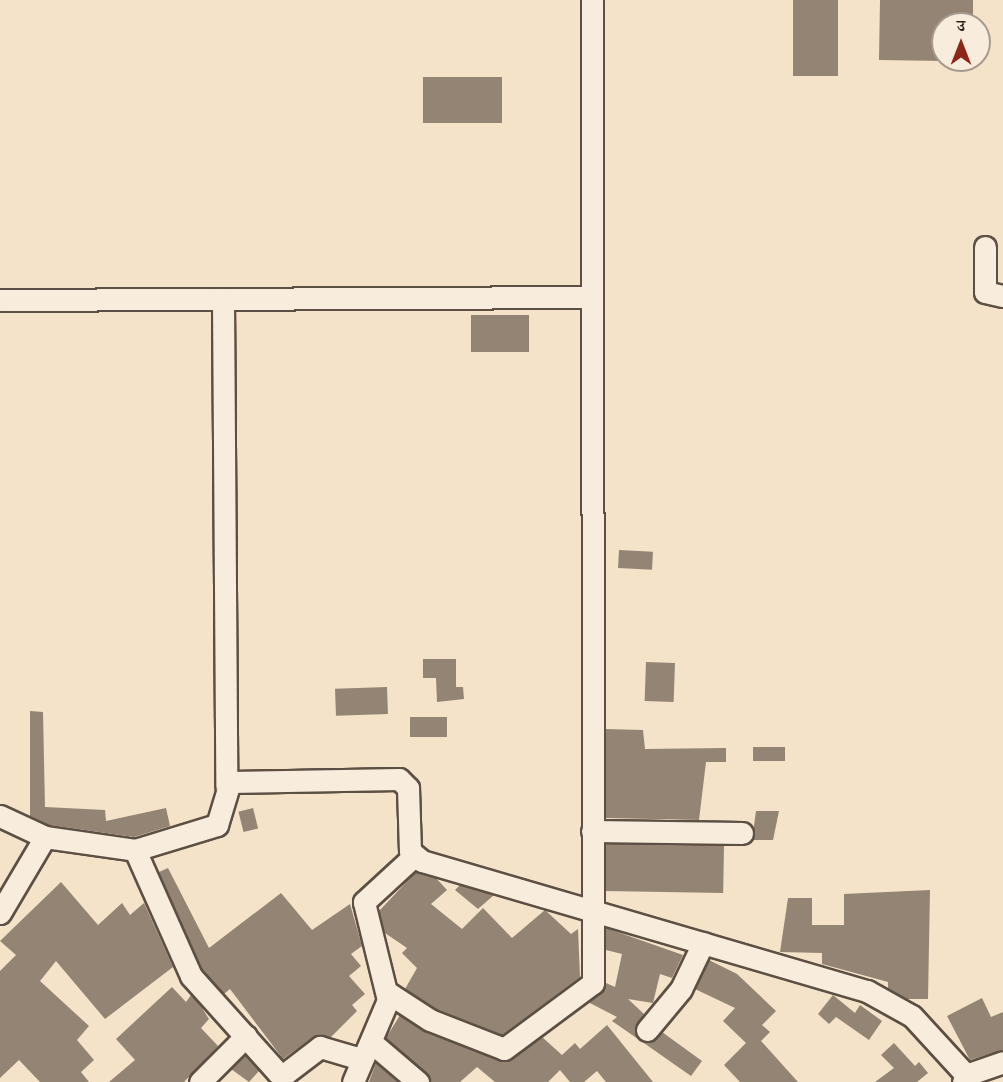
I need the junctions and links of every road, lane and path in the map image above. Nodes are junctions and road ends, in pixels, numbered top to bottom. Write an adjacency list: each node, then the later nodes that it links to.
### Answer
1 (592, 0): 4 (street)
2 (985, 247): 3 (street)
3 (1003, 296)
4 (592, 297): 6 (street); 9 (street)
5 (0, 300): 6 (street)
6 (223, 300): 7 (street)
7 (226, 786): 12 (street); 13 (street)
8 (0, 816): 11 (street)
9 (592, 831): 10 (street); 14 (street)
10 (742, 833)
11 (45, 837): 12 (street); 15 (street)
12 (135, 850): 19 (street)
13 (414, 856): 14 (street); 17 (street)
14 (592, 907): 16 (street); 17 (street)
15 (0, 913)
16 (703, 943): 18 (street); 22 (street)
17 (387, 992): 20 (street)
18 (647, 1030)
19 (246, 1036): 20 (street); 23 (street)
20 (366, 1051): 24 (street); 25 (street)
21 (1003, 1062): 22 (street)
22 (964, 1079)
23 (200, 1082)
24 (353, 1082)
25 (418, 1082)

